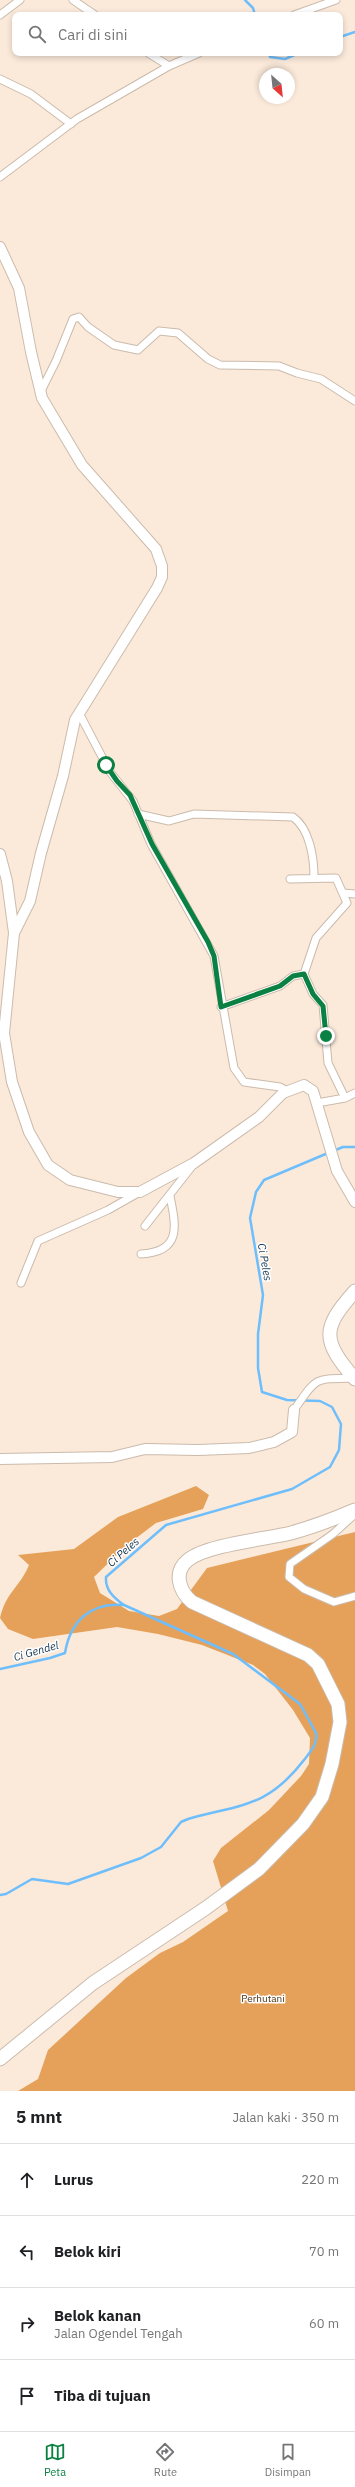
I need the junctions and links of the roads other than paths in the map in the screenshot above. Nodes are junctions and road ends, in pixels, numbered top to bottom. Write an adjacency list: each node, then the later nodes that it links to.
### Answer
1 (20, 0): 6 (street)
2 (73, 0): 4 (street)
3 (336, 0): 5 (street)
4 (91, 12)
5 (302, 12)
6 (0, 15)
7 (153, 56): 9 (street)
8 (192, 56): 9 (street)
9 (168, 66): 11 (street)
10 (0, 79): 11 (street)
11 (71, 124): 12 (street)
12 (0, 177)
13 (0, 247): 14 (street)
14 (40, 391): 15 (street); 16 (street)
15 (355, 401)
16 (79, 713): 17 (street); 23 (street)
17 (138, 814): 19 (street); 25 (street)
18 (0, 854): 23 (street)
19 (314, 878): 20 (street); 21 (street)
20 (290, 879)
21 (344, 893): 22 (street); 24 (street)
22 (355, 894)
23 (14, 933): 31 (street)
24 (304, 974): 25 (street); 28 (street)
25 (221, 1007): 26 (street)
26 (286, 1090): 29 (street); 30 (street)
27 (355, 1093): 28 (street)
28 (345, 1098): 29 (street)
29 (317, 1103): 33 (street)
30 (194, 1163): 31 (street); 32 (street)
31 (140, 1192): 36 (street)
32 (170, 1196): 34 (street); 35 (street)
33 (355, 1202)
34 (145, 1226)
35 (141, 1254)
36 (21, 1283)
37 (355, 1291): 38 (highway)
38 (355, 1378): 39 (street)
39 (294, 1410): 40 (street)
40 (0, 1459)
41 (355, 1510): 44 (highway)
42 (355, 1514): 43 (street)
43 (355, 1596)
44 (0, 2059)

